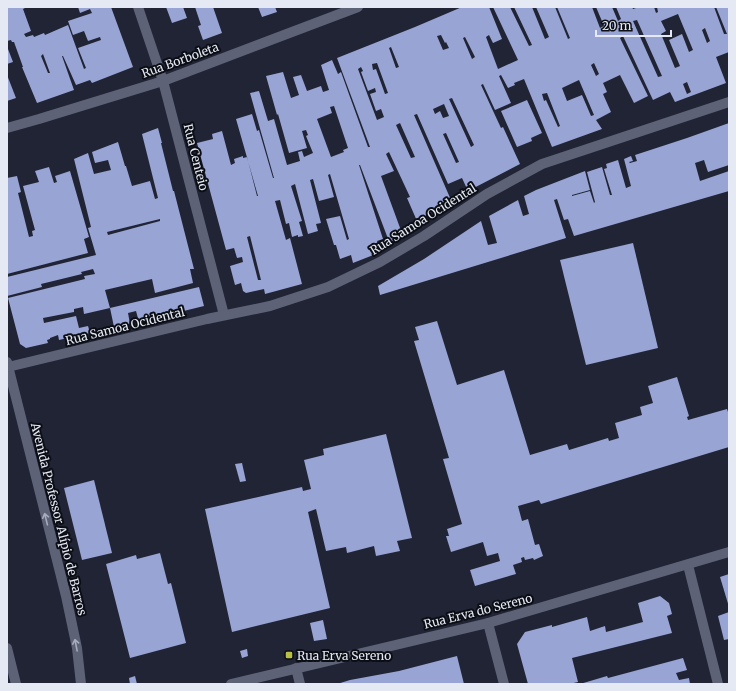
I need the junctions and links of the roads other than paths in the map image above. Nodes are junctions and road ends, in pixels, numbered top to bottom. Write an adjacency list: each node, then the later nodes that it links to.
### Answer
1 (138, 7): 3 (street, Rua Centeio)
2 (358, 7): 3 (street, Rua Borboleta)
3 (163, 81): 5 (street, Rua Borboleta); 6 (street, Rua Centeio)
4 (729, 102): 6 (street, Rua Samoa Ocidental)
5 (7, 128)
6 (224, 315): 7 (street, Rua Samoa Ocidental)
7 (8, 364): 14 (street, Avenida Professor Alípio de Barros, one-way to 7)
8 (729, 552): 9 (street, Rua Erva do Sereno)
9 (688, 565): 10 (street, Rua Erva do Sereno); 18 (street)
10 (488, 623): 12 (street, Rua Erva do Sereno); 17 (street)
11 (7, 648): 13 (street)
12 (296, 668): 15 (street, Rua Erva do Sereno); 16 (street)
13 (16, 684)
14 (81, 684)
15 (231, 684)
16 (300, 684)
17 (504, 684)
18 (718, 684)

